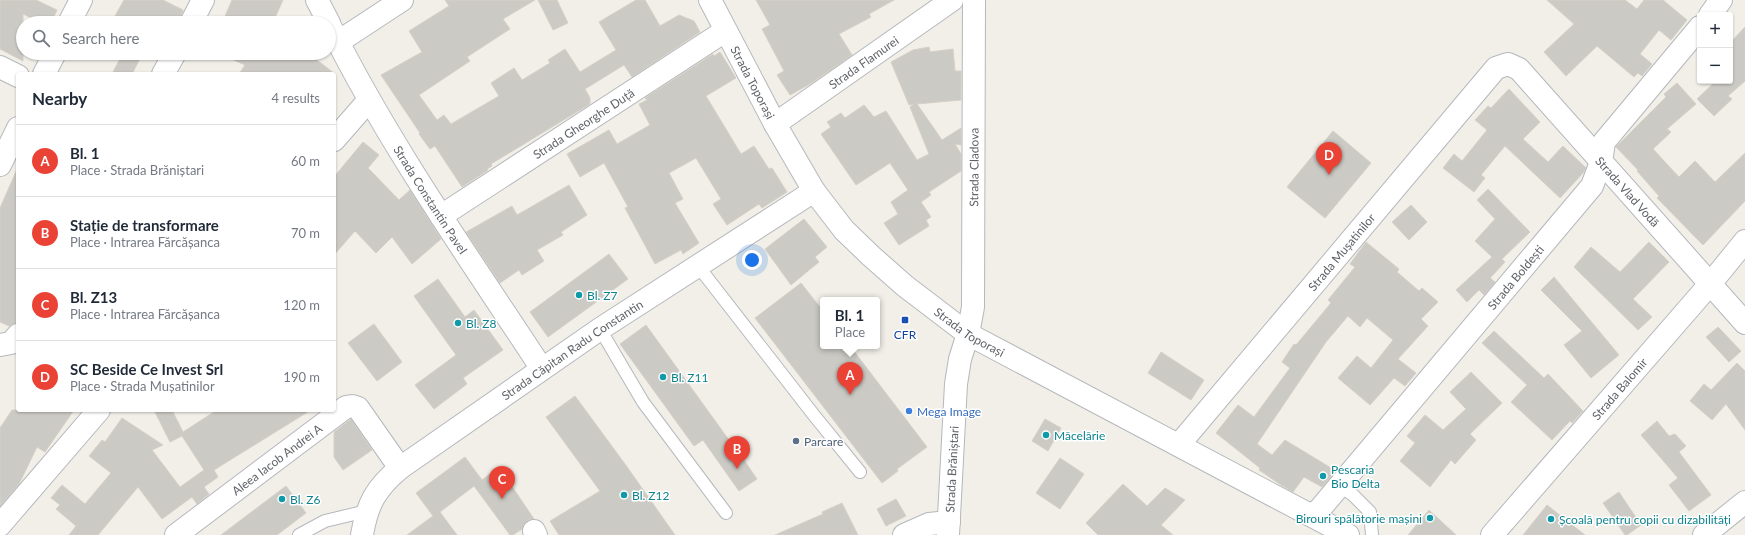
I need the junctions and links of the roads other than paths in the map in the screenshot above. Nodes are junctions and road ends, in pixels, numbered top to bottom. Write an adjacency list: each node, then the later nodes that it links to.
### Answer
1 (81, 0): 10 (street)
2 (203, 0): 11 (street)
3 (317, 0): 12 (street, Strada Constantin Pavel)
4 (402, 0): 13 (street)
5 (710, 0): 14 (street, Strada Toporași)
6 (952, 0): 25 (street, Strada Flamurei)
7 (974, 0): 37 (street, Strada Cladova)
8 (1721, 0): 9 (street)
9 (1712, 12)
10 (73, 16)
11 (195, 16)
12 (325, 16)
13 (336, 28)
14 (726, 31): 25 (street, Strada Toporași); 31 (street, Strada Gheorghe Duță)
15 (1697, 31): 28 (street, Strada Boldești)
16 (336, 38): 24 (street, Strada Constantin Pavel)
17 (51, 60): 21 (street)
18 (171, 60): 22 (street)
19 (1508, 64): 28 (street, Strada Vlad Vodă); 42 (street, Strada Mușatinilor)
20 (0, 68): 23 (street)
21 (45, 72)
22 (164, 72)
23 (16, 75)
24 (369, 100): 27 (street); 31 (street, Strada Constantin Pavel)
25 (775, 124): 30 (street, Strada Toporași)
26 (16, 132): 29 (street)
27 (336, 138)
28 (1601, 162): 34 (street, Strada Vlad Vodă); 45 (street, Strada Boldești)
29 (0, 166)
30 (814, 191): 33 (street, Strada Căpitan Radu Constantin); 37 (street, Strada Toporași)
31 (441, 216): 40 (street, Strada Constantin Pavel)
32 (1745, 241): 34 (street, Strada Balomir)
33 (698, 266): 36 (street, Strada Căpitan Radu Constantin); 44 (lane)
34 (1710, 284): 35 (street, Strada Vlad Vodă); 58 (street, Strada Balomir)
35 (1745, 323)
36 (600, 329): 40 (street, Strada Căpitan Radu Constantin); 48 (lane)
37 (968, 334): 42 (street, Strada Toporași); 51 (street, Strada Brăniștari)
38 (16, 337): 39 (street)
39 (0, 345)
40 (542, 369): 43 (street, Strada Căpitan Radu Constantin)
41 (97, 412): 50 (street)
42 (1177, 444): 49 (street, Strada Toporași)
43 (400, 468): 47 (street, Strada Căpitan Radu Constantin); 52 (street, Aleea Iacob Andrei A)
44 (860, 472)
45 (1340, 486): 49 (street, Strada Boldești); 57 (lane)
46 (1745, 502): 59 (street)
47 (367, 511): 53 (lane); 54 (street, Strada Căpitan Radu Constantin)
48 (726, 513)
49 (1311, 516): 56 (street, Strada Toporași)
50 (0, 525)
51 (948, 528): 55 (street)
52 (176, 535)
53 (300, 535)
54 (362, 535)
55 (904, 535)
56 (1348, 535)
57 (1372, 535)
58 (1492, 535)
59 (1704, 535)

